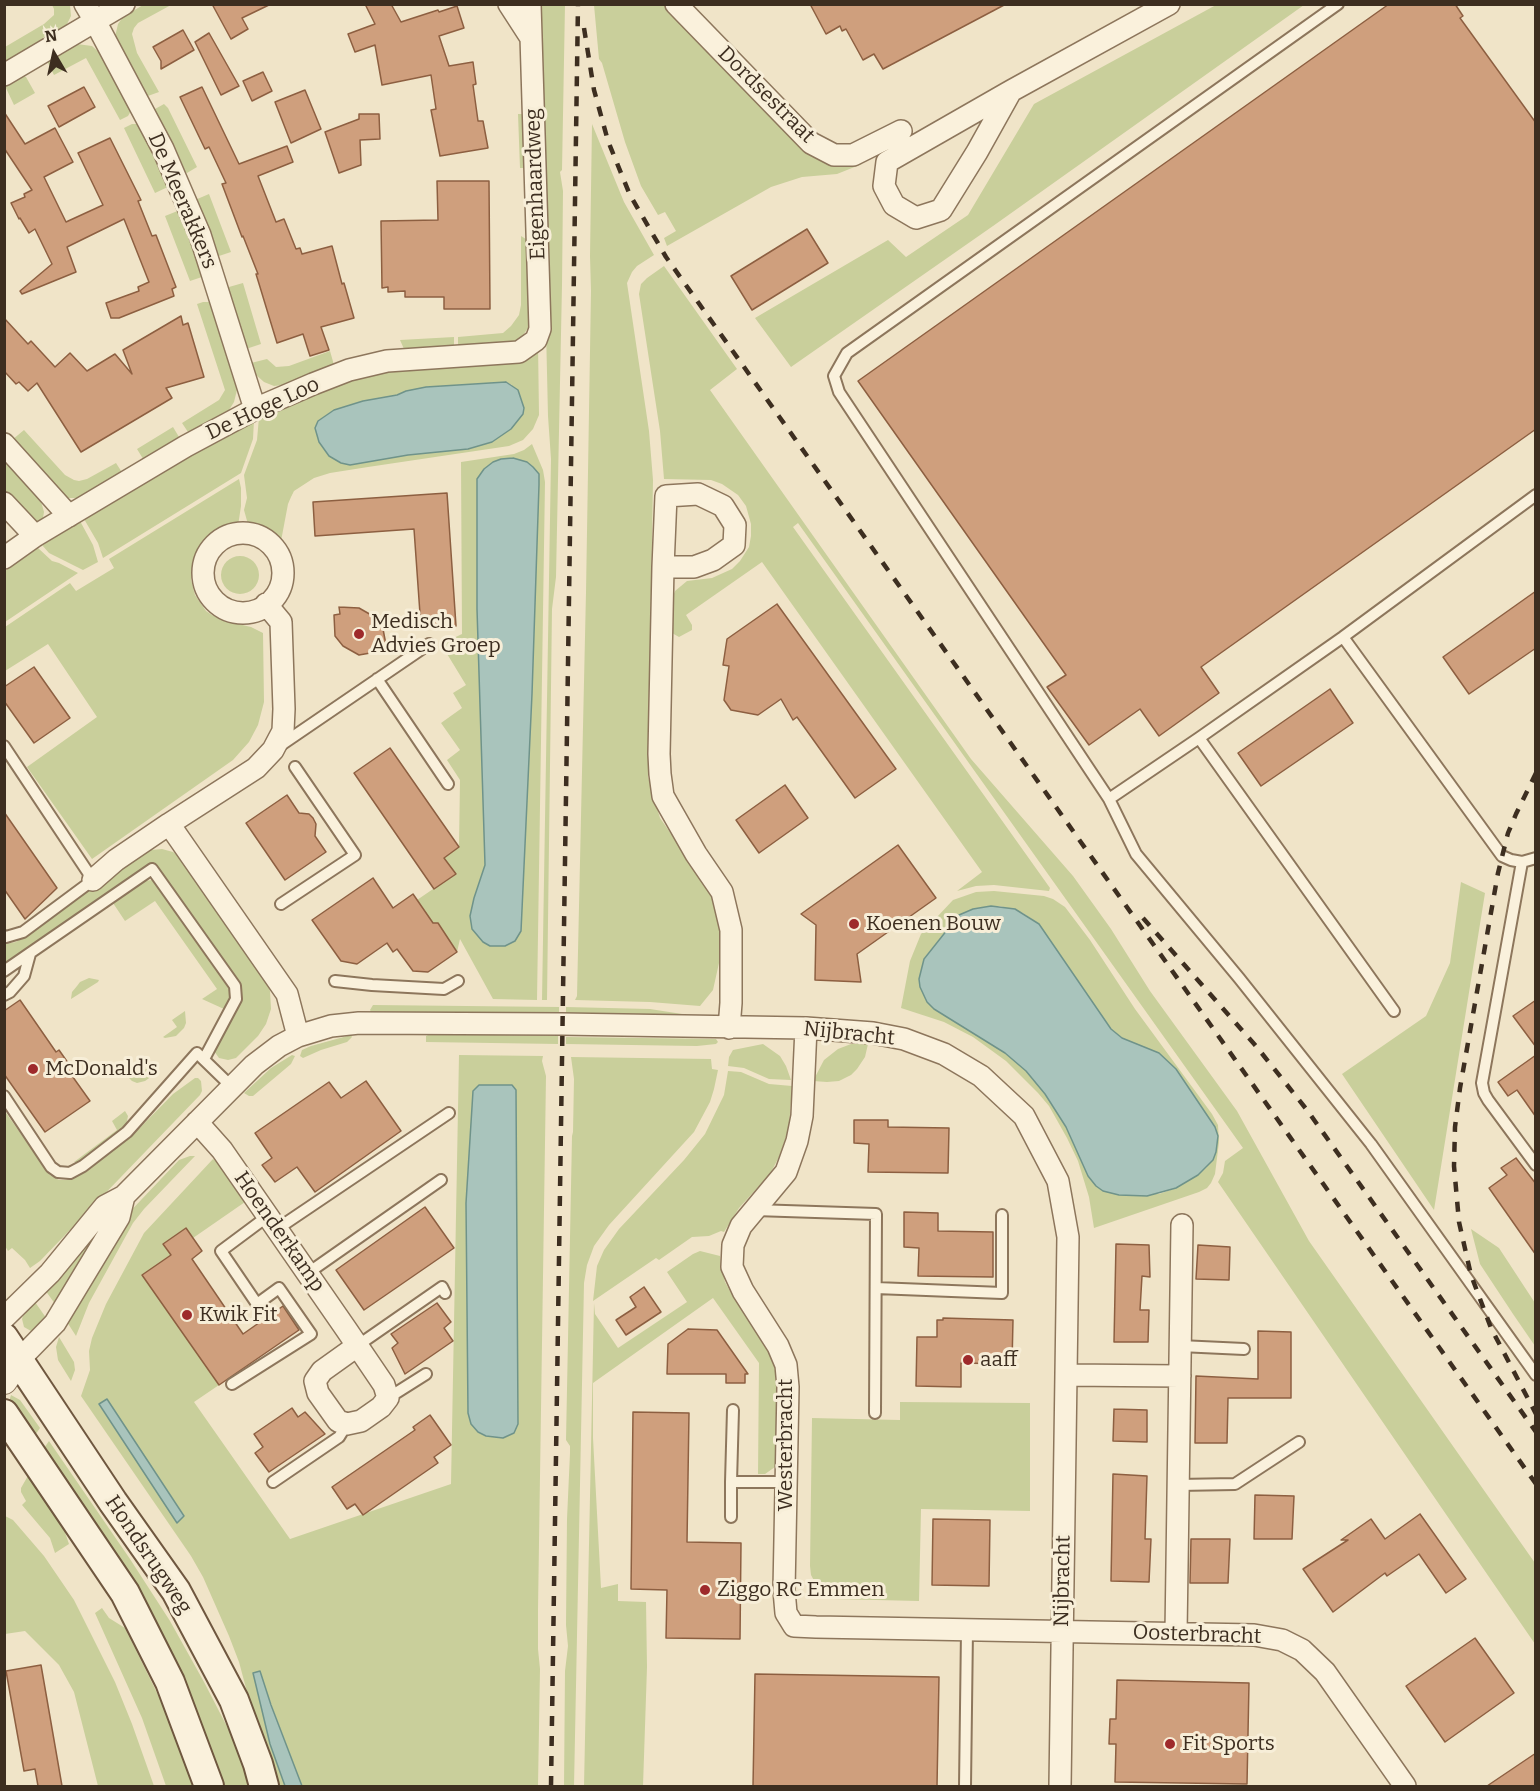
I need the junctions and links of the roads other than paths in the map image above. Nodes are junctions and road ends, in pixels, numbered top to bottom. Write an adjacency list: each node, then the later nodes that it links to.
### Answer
1 (124, 4): 7 (street)
2 (509, 4): 8 (street)
3 (531, 4): 8 (street, Eigenhaardweg)
4 (676, 4): 11 (street, Dordsestraat)
5 (1169, 4): 10 (street)
6 (1338, 4): 30 (lane)
7 (90, 13): 9 (street); 13 (street, De Meerakkers)
8 (531, 38): 12 (street, Eigenhaardweg)
9 (4, 75)
10 (1011, 91): 10 (street)
11 (901, 131)
12 (540, 329): 13 (street, De Hoge Loo)
13 (255, 409): 17 (street, De Hoge Loo)
14 (4, 444): 17 (street)
15 (1536, 495): 22 (lane)
16 (4, 502): 18 (street)
17 (69, 516): 18 (street, De Hoge Loo)
18 (35, 536): 19 (street, De Hoge Loo)
19 (4, 558)
20 (663, 567): 43 (street)
21 (266, 604): 27 (street)
22 (1342, 637): 25 (lane); 33 (lane)
23 (429, 644): 24 (lane)
24 (377, 679): 27 (lane); 29 (lane)
25 (1199, 738): 30 (lane); 42 (lane)
26 (4, 746): 34 (lane)
27 (273, 750): 31 (street)
28 (295, 767): 35 (lane)
29 (448, 784)
30 (1109, 799): 68 (lane)
31 (169, 824): 34 (street); 45 (street)
32 (1536, 858): 33 (lane)
33 (1522, 862): 51 (lane)
34 (93, 880): 36 (lane)
35 (281, 904)
36 (4, 936)
37 (30, 954): 38 (lane); 41 (lane); 46 (lane)
38 (4, 971)
39 (335, 981): 40 (lane)
40 (458, 981)
41 (4, 995)
42 (1394, 1011)
43 (729, 1028): 44 (street, Nijbracht); 45 (street, Nijbracht)
44 (806, 1029): 54 (street, Westerbracht); 67 (street, Nijbracht)
45 (298, 1036): 47 (street)
46 (204, 1059): 47 (lane); 48 (lane)
47 (232, 1087): 50 (street)
48 (4, 1096)
49 (449, 1113): 56 (lane)
50 (197, 1122): 53 (street); 56 (street, Hoenderkamp)
51 (1536, 1165)
52 (441, 1180): 58 (lane)
53 (124, 1196): 61 (street); 65 (street)
54 (754, 1209): 59 (lane); 79 (street, Westerbracht)
55 (1002, 1215): 59 (lane)
56 (272, 1223): 58 (street, Hoenderkamp); 70 (lane)
57 (1182, 1225): 63 (street)
58 (308, 1274): 62 (street, Hoenderkamp)
59 (876, 1288): 73 (lane)
60 (446, 1293): 62 (lane)
61 (4, 1318)
62 (357, 1346): 71 (street, Hoenderkamp); 75 (street)
63 (1180, 1346): 64 (lane); 69 (street)
64 (1244, 1349)
65 (9, 1360): 86 (main road, Hondsrugweg)
66 (426, 1374): 71 (lane)
67 (1066, 1375): 69 (street); 83 (street, Nijbracht)
68 (1536, 1375)
69 (1180, 1376): 80 (street)
70 (232, 1384)
71 (388, 1398): 75 (street)
72 (733, 1410): 78 (lane)
73 (875, 1413)
74 (4, 1414): 85 (main road, Hondsrugweg)
75 (347, 1424): 77 (lane)
76 (1299, 1442): 80 (lane)
77 (273, 1482)
78 (731, 1482): 79 (lane); 81 (lane)
79 (786, 1482): 82 (street, Westerbracht)
80 (1178, 1485): 84 (street)
81 (731, 1517)
82 (967, 1630): 83 (street, Westerbracht); 87 (lane)
83 (1063, 1631): 84 (street, Oosterbracht); 88 (street, Nijbracht)
84 (1176, 1633): 89 (street, Oosterbracht)
85 (209, 1786)
86 (264, 1786)
87 (965, 1786)
88 (1060, 1786)
89 (1405, 1786)

